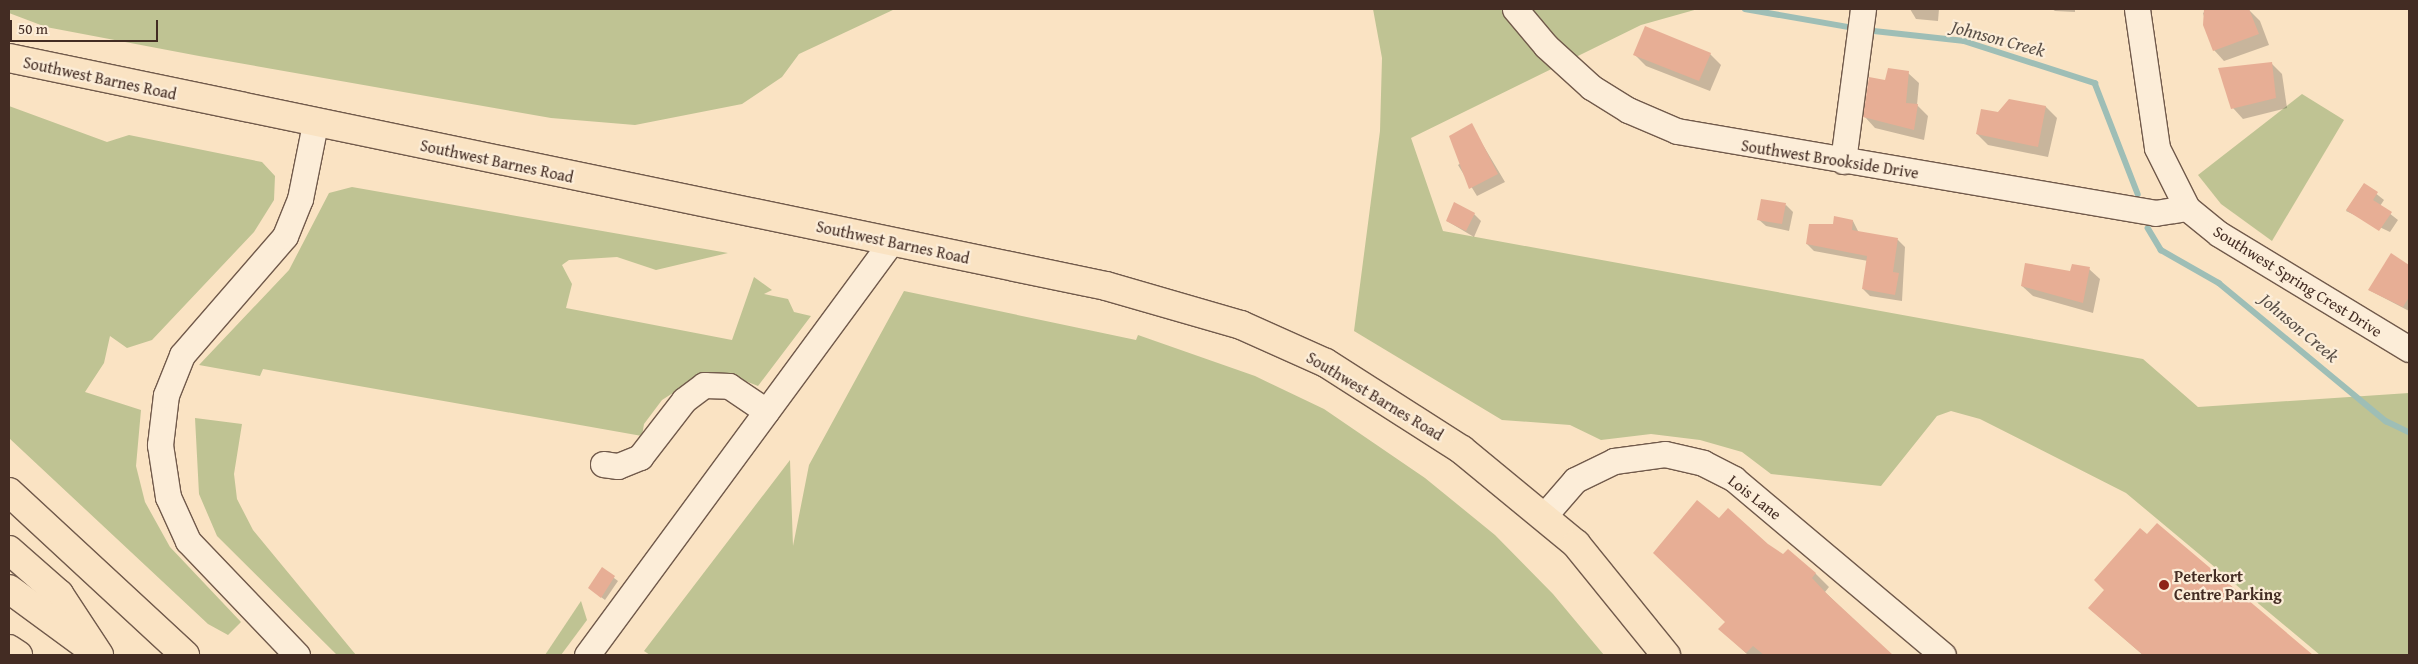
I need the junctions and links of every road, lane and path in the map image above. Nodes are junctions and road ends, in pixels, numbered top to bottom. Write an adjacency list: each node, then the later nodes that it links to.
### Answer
1 (1515, 9): 6 (street, Southwest Brookside Drive)
2 (2136, 9): 7 (street, Southwest Spring Crest Drive)
3 (1862, 12): 6 (street)
4 (9, 58): 5 (main road, Southwest Barnes Road)
5 (314, 124): 8 (main road, Southwest Barnes Road); 20 (street)
6 (1843, 161): 7 (street, Southwest Brookside Drive)
7 (2187, 208): 9 (street, Southwest Spring Crest Drive)
8 (891, 242): 10 (street); 13 (main road, Southwest Barnes Road)
9 (2409, 349)
10 (766, 411): 11 (street); 21 (street)
11 (603, 464)
12 (9, 492): 19 (main road)
13 (1543, 517): 22 (main road, Southwest Barnes Road); 23 (street, Lois Lane)
14 (9, 550): 18 (main road)
15 (9, 589): 18 (main road)
16 (9, 649): 17 (main road)
17 (18, 655)
18 (99, 655)
19 (185, 655)
20 (297, 655)
21 (587, 655)
22 (1666, 655)
23 (1943, 655)

